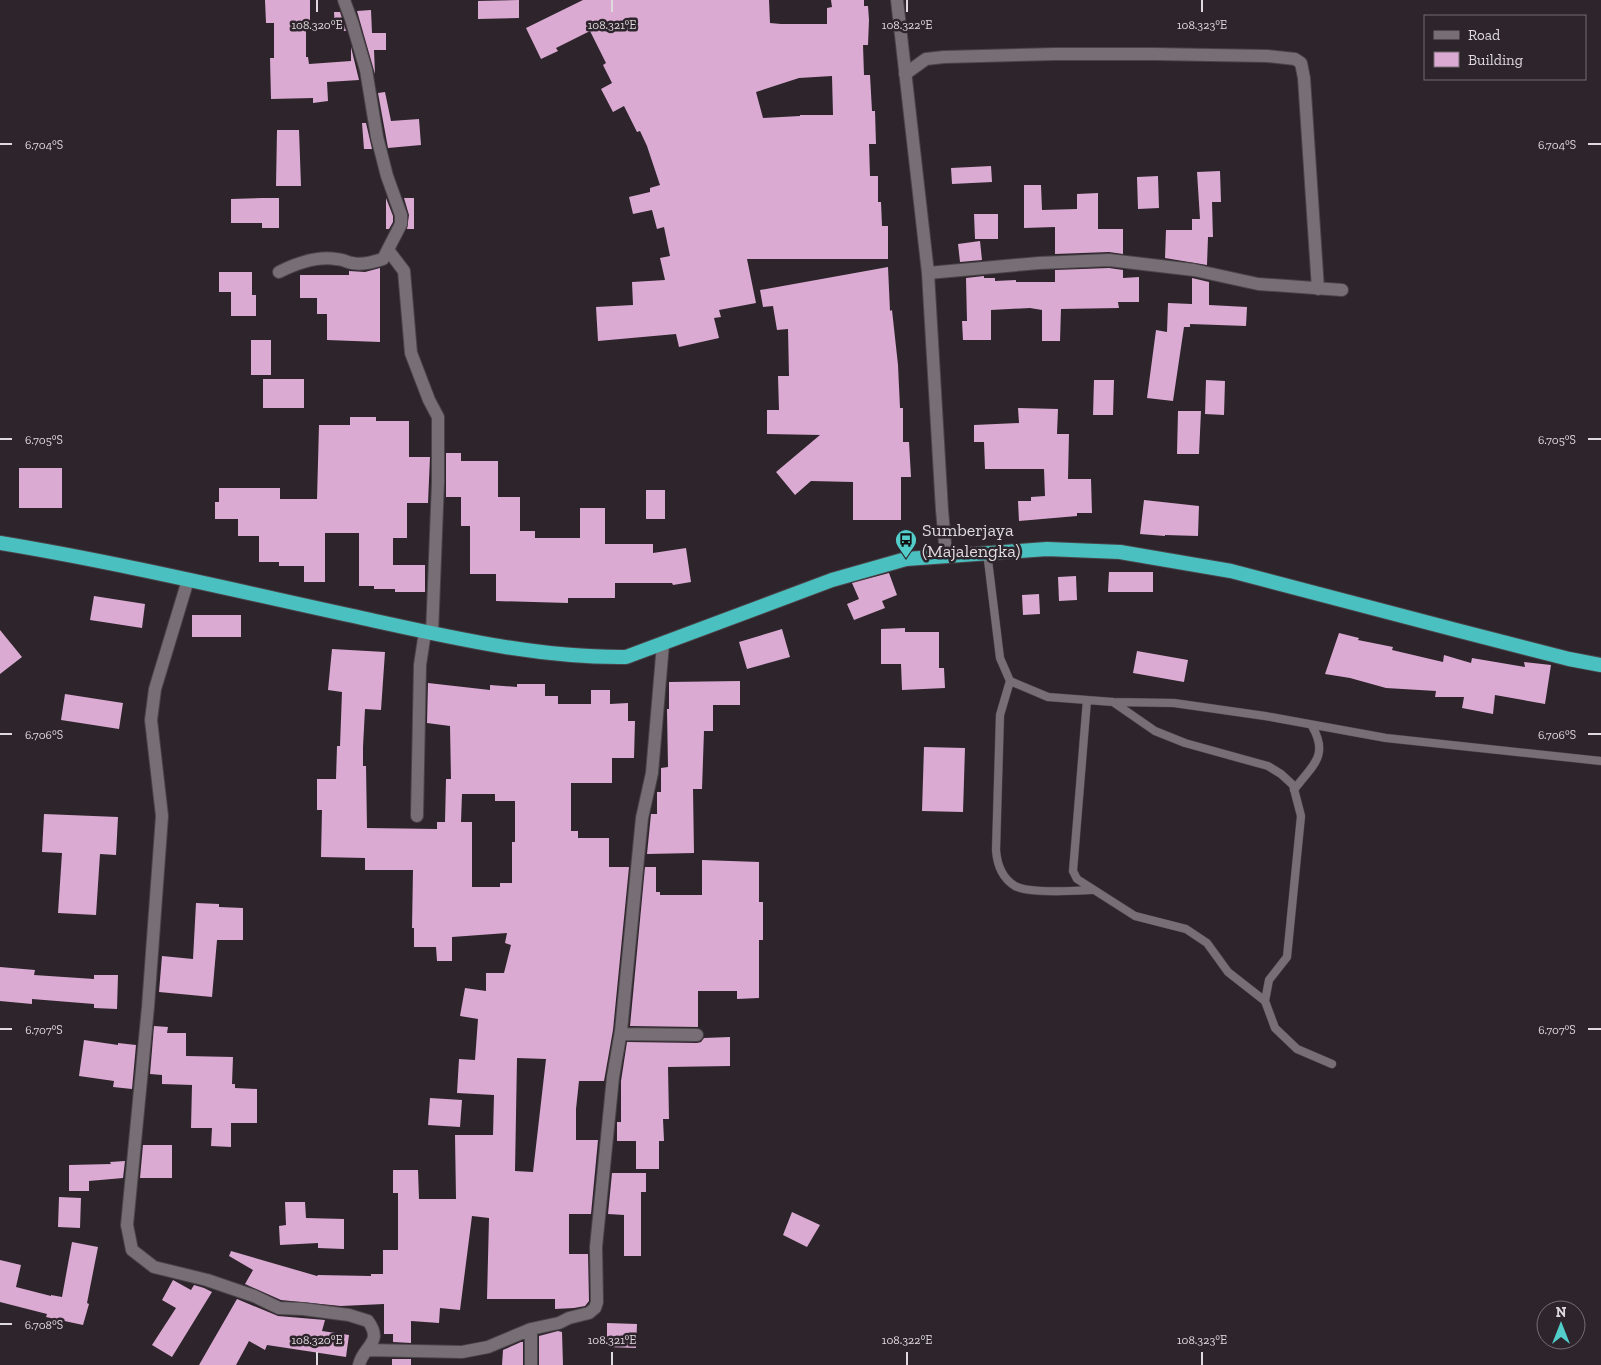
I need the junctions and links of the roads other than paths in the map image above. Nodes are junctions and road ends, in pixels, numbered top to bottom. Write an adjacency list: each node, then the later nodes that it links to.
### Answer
1 (344, 0): 4 (street)
2 (897, 0): 3 (street)
3 (905, 74): 6 (street); 7 (street)
4 (388, 250): 5 (street); 13 (street)
5 (279, 272)
6 (928, 273): 7 (street); 11 (street)
7 (1318, 289): 8 (street)
8 (1342, 290)
9 (0, 544): 12 (highway)
10 (987, 552): 11 (highway); 15 (highway); 16 (lane)
11 (946, 555): 14 (highway)
12 (188, 580): 13 (highway); 29 (street)
13 (429, 633): 14 (highway); 22 (street)
14 (663, 644): 25 (street)
15 (1601, 665)
16 (1010, 681): 17 (lane); 23 (lane)
17 (1087, 700): 18 (lane); 23 (lane)
18 (1113, 702): 19 (lane); 21 (lane)
19 (1312, 726): 20 (lane); 21 (lane)
20 (1601, 761)
21 (1294, 790): 24 (lane)
22 (417, 816)
23 (1093, 890): 24 (lane)
24 (1265, 1000): 27 (lane)
25 (621, 1034): 26 (street); 28 (street)
26 (697, 1035)
27 (1332, 1064)
28 (531, 1329): 29 (street); 31 (street)
29 (368, 1350): 30 (street)
30 (359, 1365)
31 (531, 1365)

